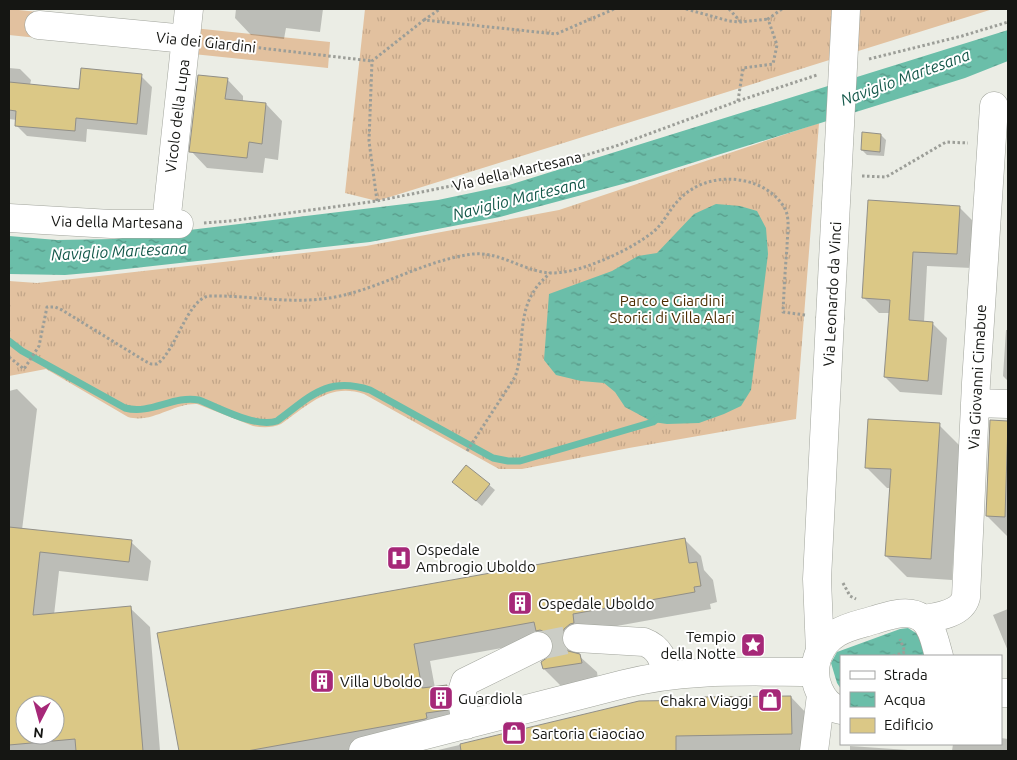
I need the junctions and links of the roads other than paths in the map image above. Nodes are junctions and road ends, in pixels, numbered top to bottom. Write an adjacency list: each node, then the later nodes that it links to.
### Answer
1 (189, 9): 4 (street, Vicolo della Lupa)
2 (846, 9): 10 (street, Via Leonardo da Vinci, bridge)
3 (40, 26): 4 (street, Via dei Giardini)
4 (186, 39): 7 (street, Vicolo della Lupa)
5 (994, 106): 8 (street, Via Giovanni Cimabue)
6 (9, 218): 7 (street, Via della Martesana)
7 (172, 224)
8 (975, 404): 9 (street); 11 (street, Via Giovanni Cimabue)
9 (1008, 404)
10 (817, 579): 12 (street); 17 (street, Via Leonardo da Vinci)
11 (923, 619): 12 (street); 15 (street)
12 (850, 627): 17 (street)
13 (577, 638): 16 (street)
14 (538, 646): 18 (street)
15 (939, 655)
16 (667, 675): 17 (street); 18 (street)
17 (828, 688): 20 (street, Via Leonardo da Vinci); 21 (street)
18 (466, 725): 19 (street)
19 (364, 751)
20 (814, 751)
21 (819, 751)

